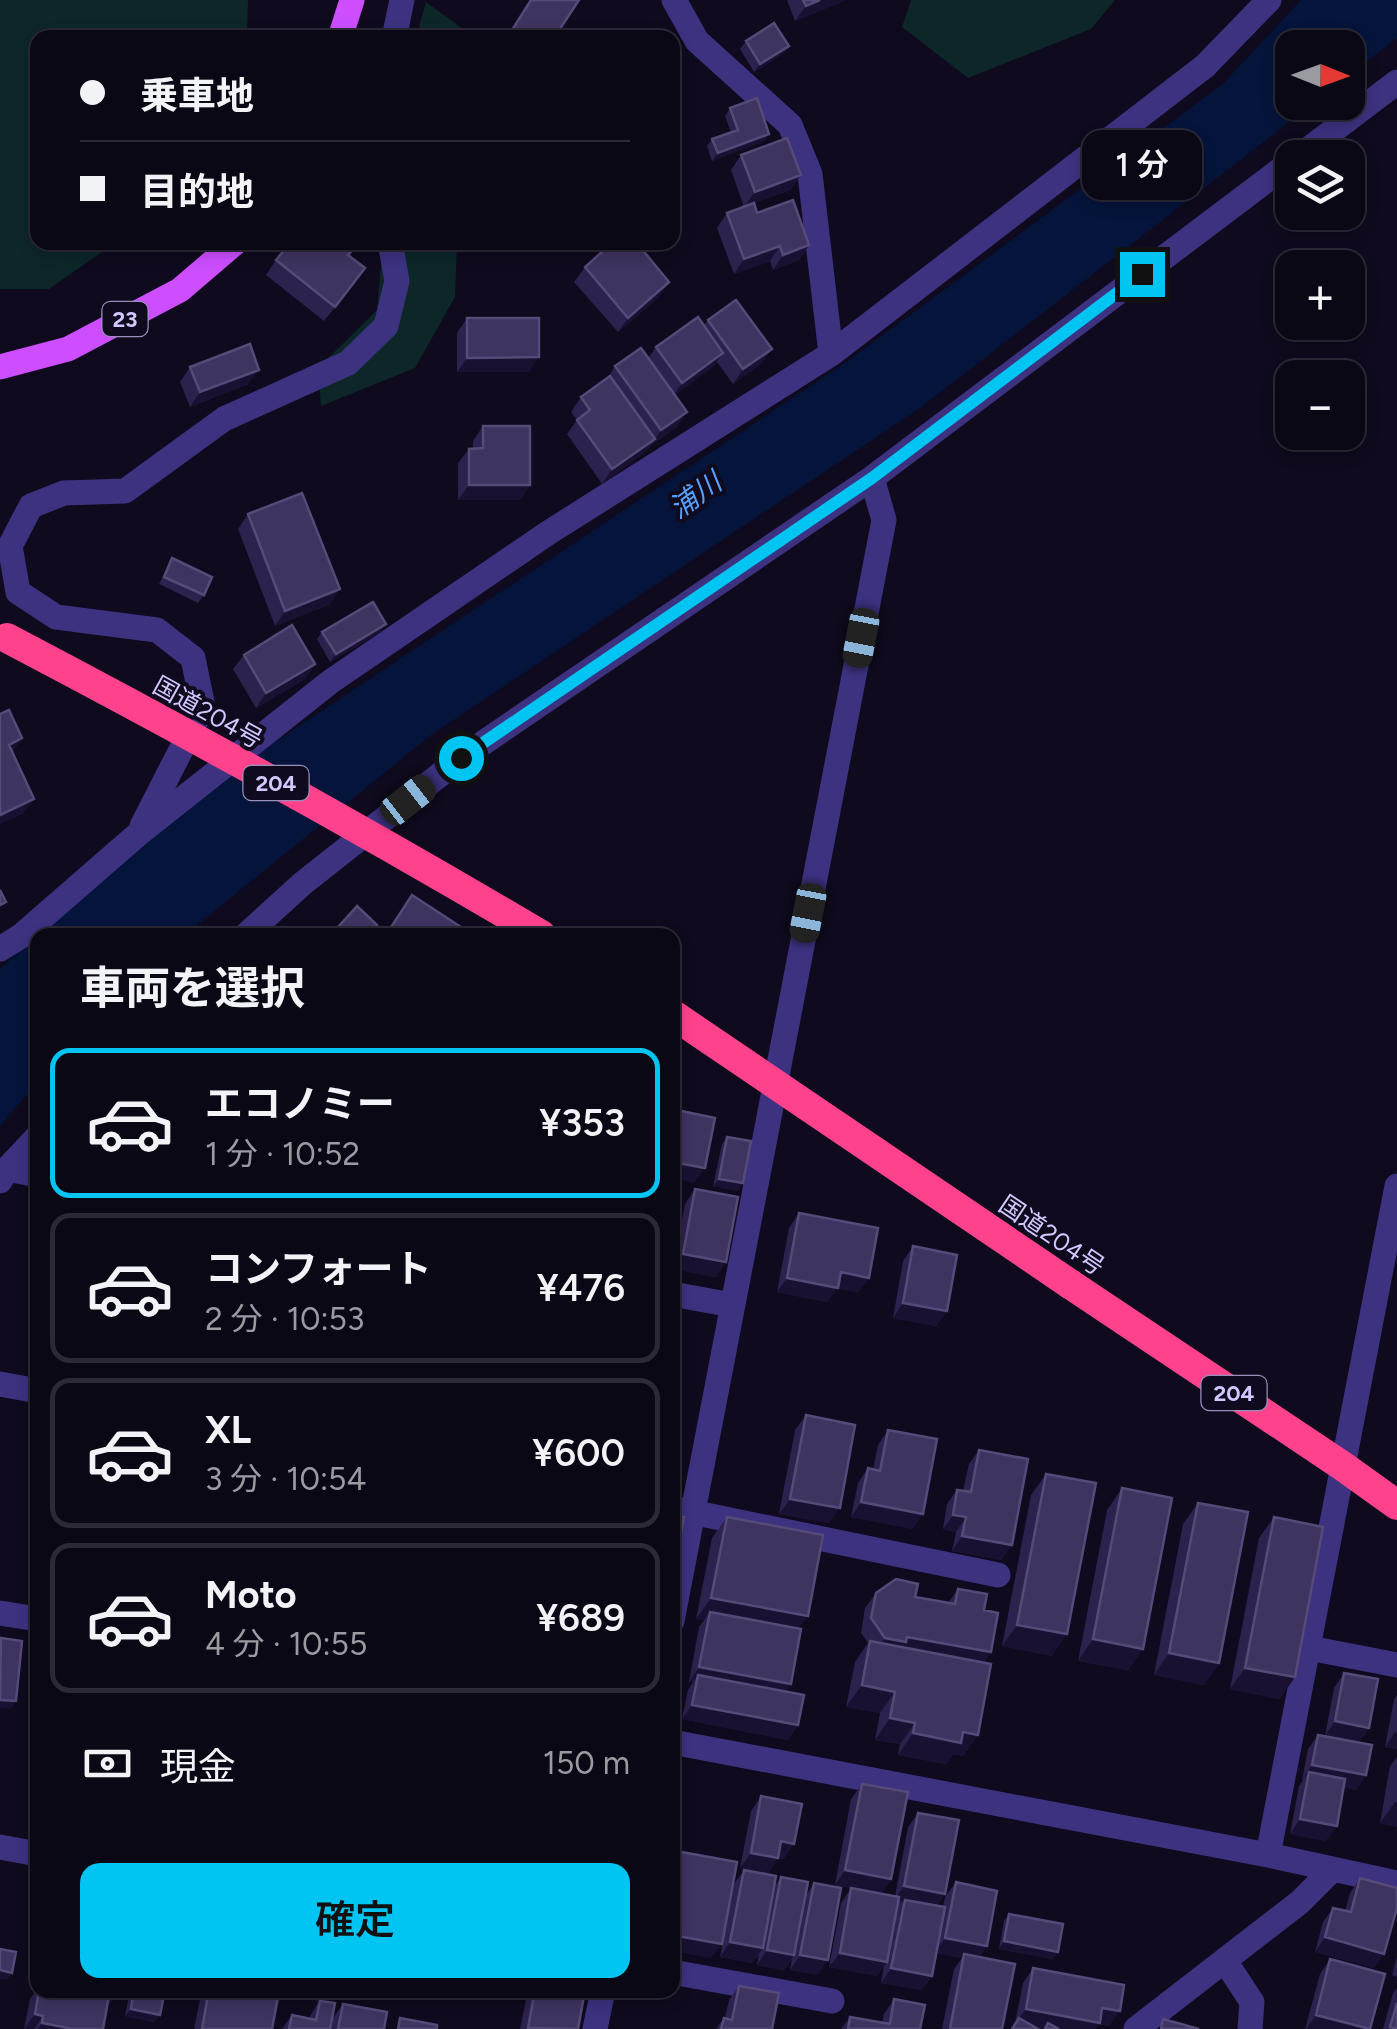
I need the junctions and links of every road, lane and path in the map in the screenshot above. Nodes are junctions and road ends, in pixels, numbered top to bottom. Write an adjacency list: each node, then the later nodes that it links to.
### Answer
1 (352, 0): 5 (main road)
2 (402, 0): 6 (street)
3 (674, 0): 12 (street)
4 (1270, 0): 12 (street)
5 (343, 30)
6 (396, 30)
7 (1397, 82): 8 (street)
8 (1320, 140)
9 (1275, 174): 14 (street)
10 (227, 250): 13 (main road, 23)
11 (391, 250): 16 (street)
12 (831, 354): 16 (street)
13 (0, 367)
14 (872, 478): 17 (street); 26 (street)
15 (4, 637): 18 (highway, 国道204号 / 204, bridge)
16 (137, 835): 19 (street)
17 (254, 928)
18 (528, 928)
19 (0, 949)
20 (680, 1019): 29 (highway, 国道204号 / 204, bridge)
21 (30, 1145): 22 (street)
22 (4, 1175): 23 (street)
23 (30, 1175)
24 (1397, 1186): 29 (street)
25 (680, 1296): 26 (street)
26 (732, 1306): 31 (street)
27 (0, 1384): 28 (street)
28 (30, 1390)
29 (1344, 1466): 30 (highway, 国道204号 / 204); 36 (street)
30 (1397, 1505)
31 (683, 1510): 32 (street); 33 (street)
32 (680, 1540)
33 (998, 1576)
34 (0, 1613): 35 (street)
35 (30, 1619)
36 (1309, 1648): 37 (street); 41 (street)
37 (1397, 1665)
38 (680, 1744): 41 (street)
39 (0, 1847): 40 (street)
40 (30, 1853)
41 (1268, 1856): 42 (street)
42 (1334, 1870): 43 (street); 44 (street)
43 (1397, 1883)
44 (1224, 1960): 49 (street); 50 (street)
45 (680, 1973): 47 (street)
46 (602, 1998): 48 (street)
47 (832, 2001)
48 (596, 2029)
49 (1136, 2029)
50 (1250, 2029)

